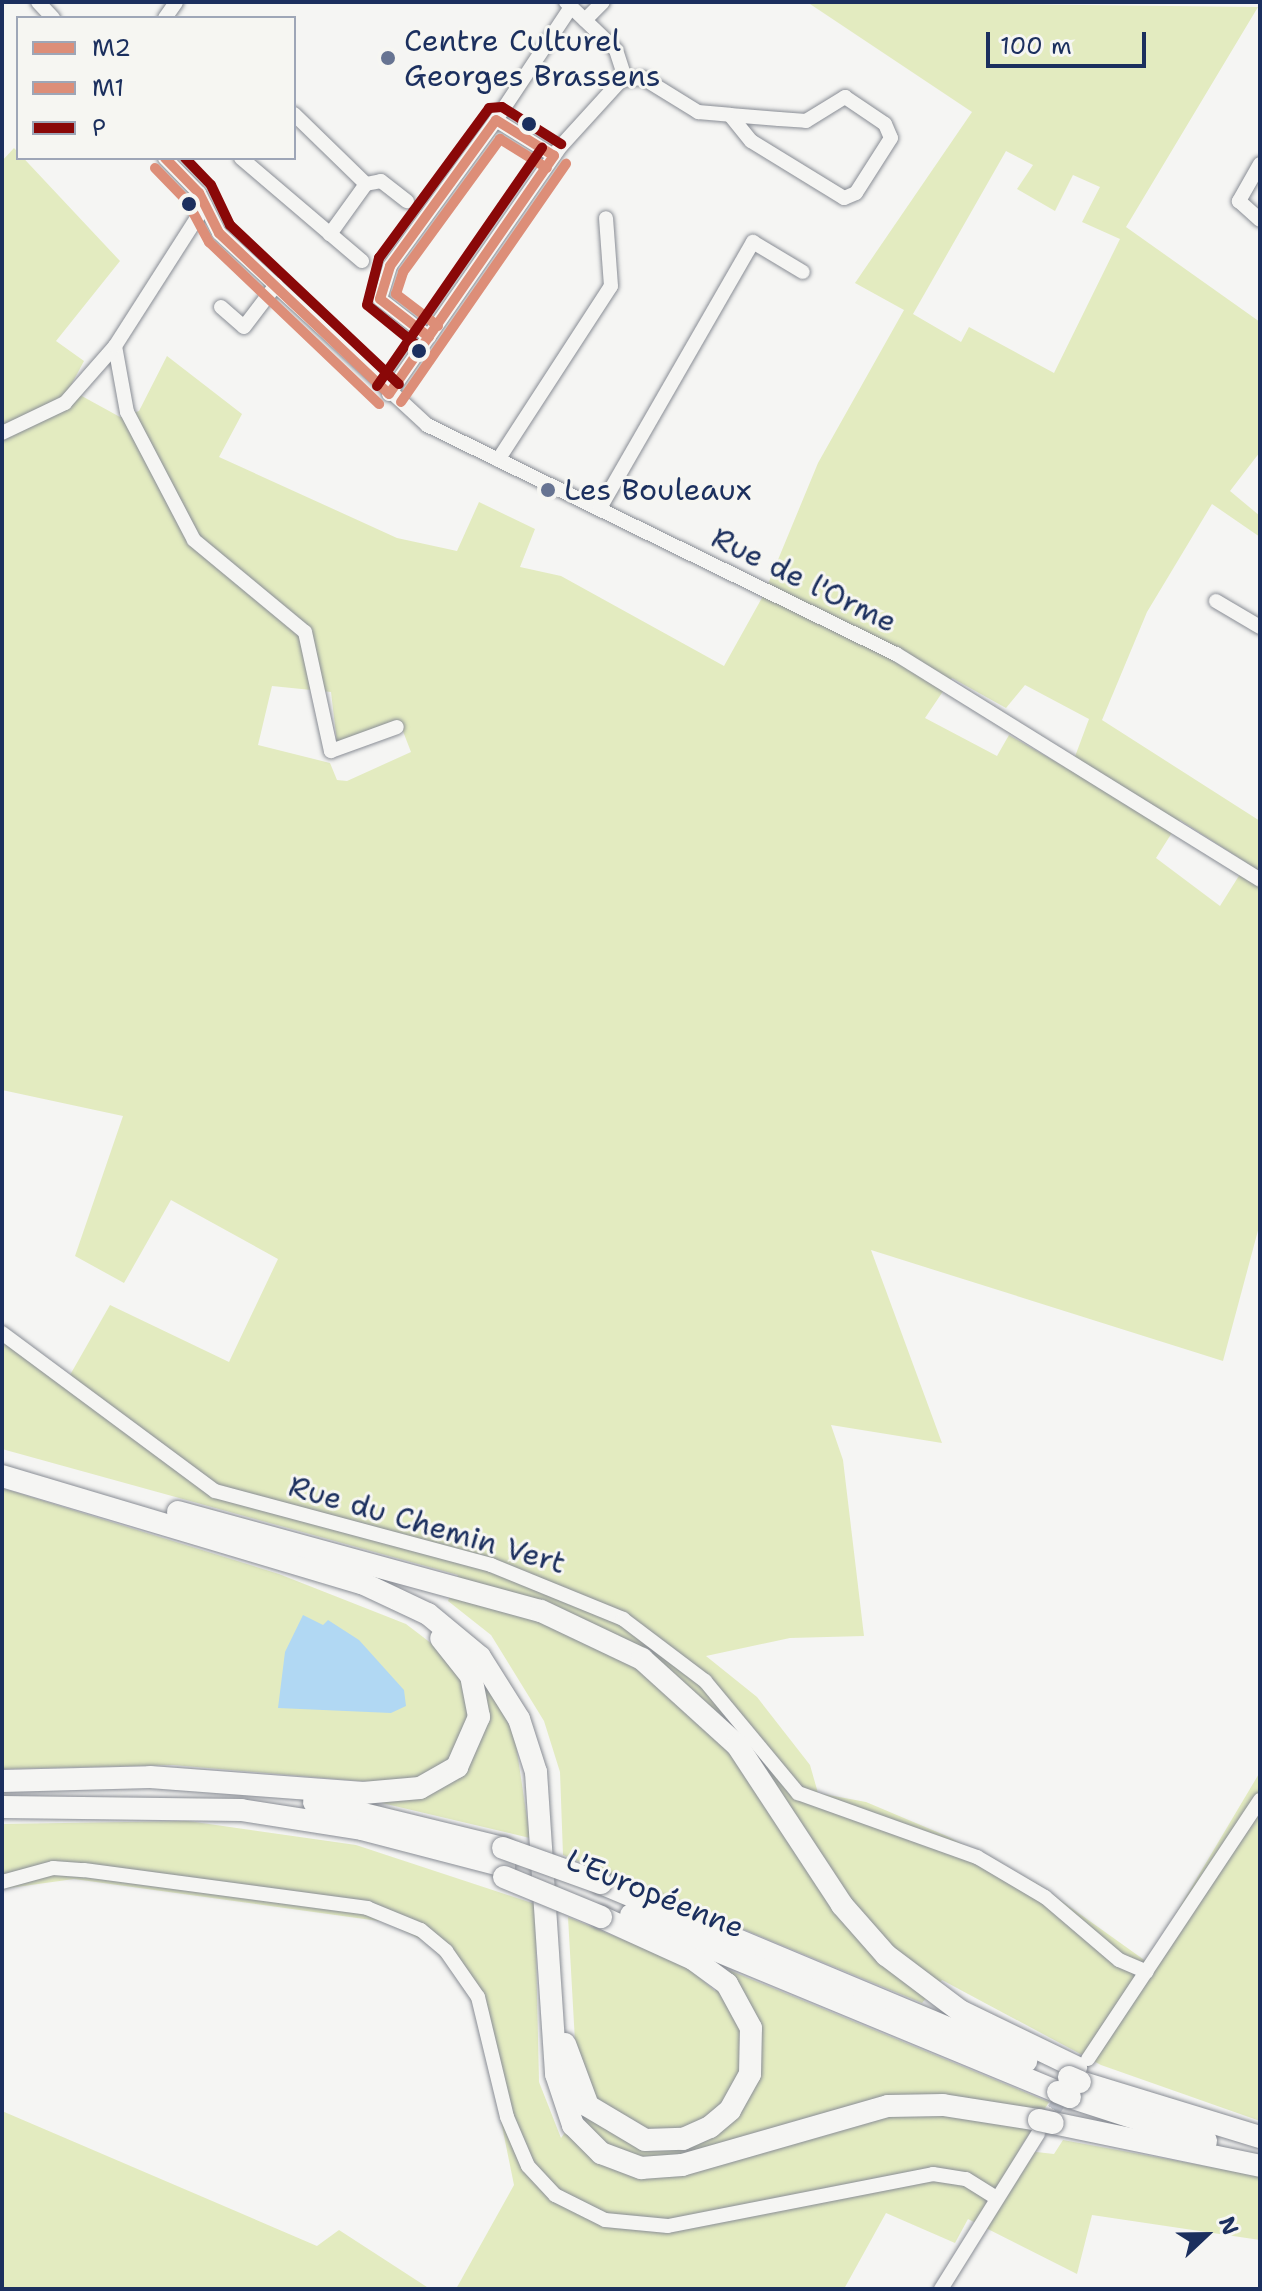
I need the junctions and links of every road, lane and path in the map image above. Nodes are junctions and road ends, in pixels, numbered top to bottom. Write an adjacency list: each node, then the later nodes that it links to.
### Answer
1 (603, 2): 3 (street)
2 (568, 4): 3 (street); 7 (street)
3 (585, 20): 4 (street)
4 (625, 78): 5 (street); 8 (street)
5 (730, 115): 5 (street)
6 (296, 116): 12 (street)
7 (496, 120): 8 (street); 22 (street)
8 (554, 156): 22 (street)
9 (168, 160): 14 (street, Rue de l'Orme)
10 (243, 160): 17 (street)
11 (1260, 164): 16 (street)
12 (366, 184): 13 (street); 17 (street)
13 (407, 201)
14 (205, 205): 20 (street, Rue de l'Orme); 23 (street)
15 (606, 218): 26 (street)
16 (1260, 220)
17 (330, 234): 18 (street)
18 (362, 261)
19 (803, 272): 27 (street)
20 (276, 285): 21 (street); 24 (street, Rue de l'Orme)
21 (221, 307)
22 (429, 337): 24 (street)
23 (115, 346): 25 (street); 30 (street)
24 (389, 394): 26 (street, Rue de l'Orme)
25 (2, 433)
26 (498, 460): 27 (street, Rue de l'Orme)
27 (600, 508): 31 (street, Rue de l'Orme)
28 (1216, 601): 29 (street)
29 (1260, 627)
30 (397, 727)
31 (1260, 880)
32 (3, 1337): 44 (street, Rue du Chemin Vert)
33 (2, 1462): 35 (highway)
34 (2, 1476): 36 (highway)
35 (173, 1511): 43 (highway); 45 (highway)
36 (210, 1537): 37 (highway); 46 (highway)
37 (2, 1781)
38 (2, 1789): 41 (highway, L'Européenne)
39 (1260, 1800): 44 (street)
40 (2, 1807): 41 (highway)
41 (504, 1864): 43 (highway, L'Européenne, bridge); 43 (highway, bridge)
42 (2, 1882): 50 (street)
43 (601, 1901): 45 (highway, L'Européenne)
44 (1147, 1972): 45 (street)
45 (1075, 2078): 47 (highway, L'Européenne); 48 (highway, L'Européenne)
46 (1043, 2126): 49 (highway); 50 (street)
47 (1260, 2135)
48 (1260, 2155)
49 (1260, 2166)
50 (995, 2197): 51 (street)
51 (941, 2289)

